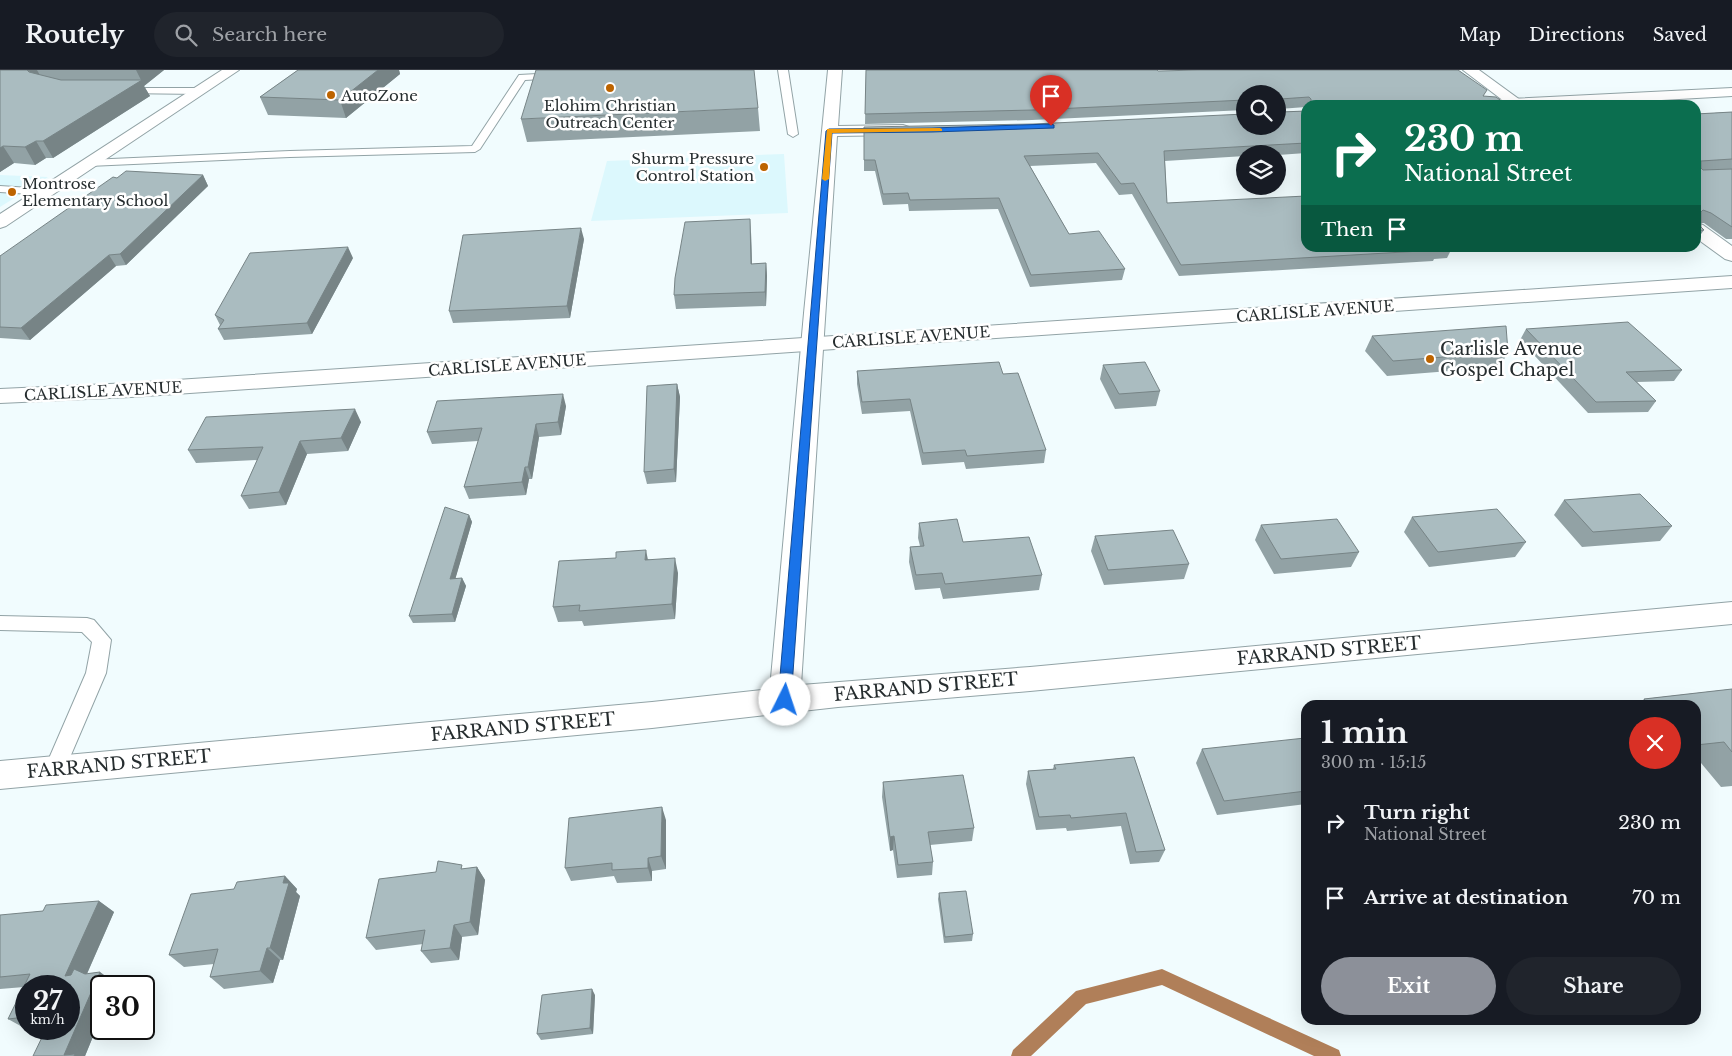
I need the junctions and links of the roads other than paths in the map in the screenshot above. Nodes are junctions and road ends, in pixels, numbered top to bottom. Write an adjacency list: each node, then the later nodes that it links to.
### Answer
1 (232, 70): 8 (street)
2 (533, 70): 7 (lane)
3 (784, 70): 15 (lane)
4 (835, 70): 14 (street)
5 (1470, 70): 11 (street)
6 (562, 76): 7 (lane)
7 (522, 77): 16 (lane)
8 (200, 91): 9 (lane); 16 (street)
9 (117, 92)
10 (1732, 92): 12 (street)
11 (1512, 100)
12 (1589, 100)
13 (922, 130): 14 (street)
14 (829, 131): 23 (street)
15 (793, 134)
16 (89, 163): 18 (street)
17 (0, 189): 18 (lane)
18 (45, 192): 19 (street)
19 (0, 222)
20 (1701, 232): 21 (street)
21 (1732, 254)
22 (1732, 282): 23 (street, CARLISLE AVENUE)
23 (812, 344): 24 (street, CARLISLE AVENUE); 27 (street)
24 (0, 396)
25 (1732, 613): 27 (street, FARRAND STREET)
26 (0, 623): 28 (lane)
27 (785, 700): 28 (street, FARRAND STREET)
28 (55, 770): 29 (street, FARRAND STREET)
29 (0, 776)

